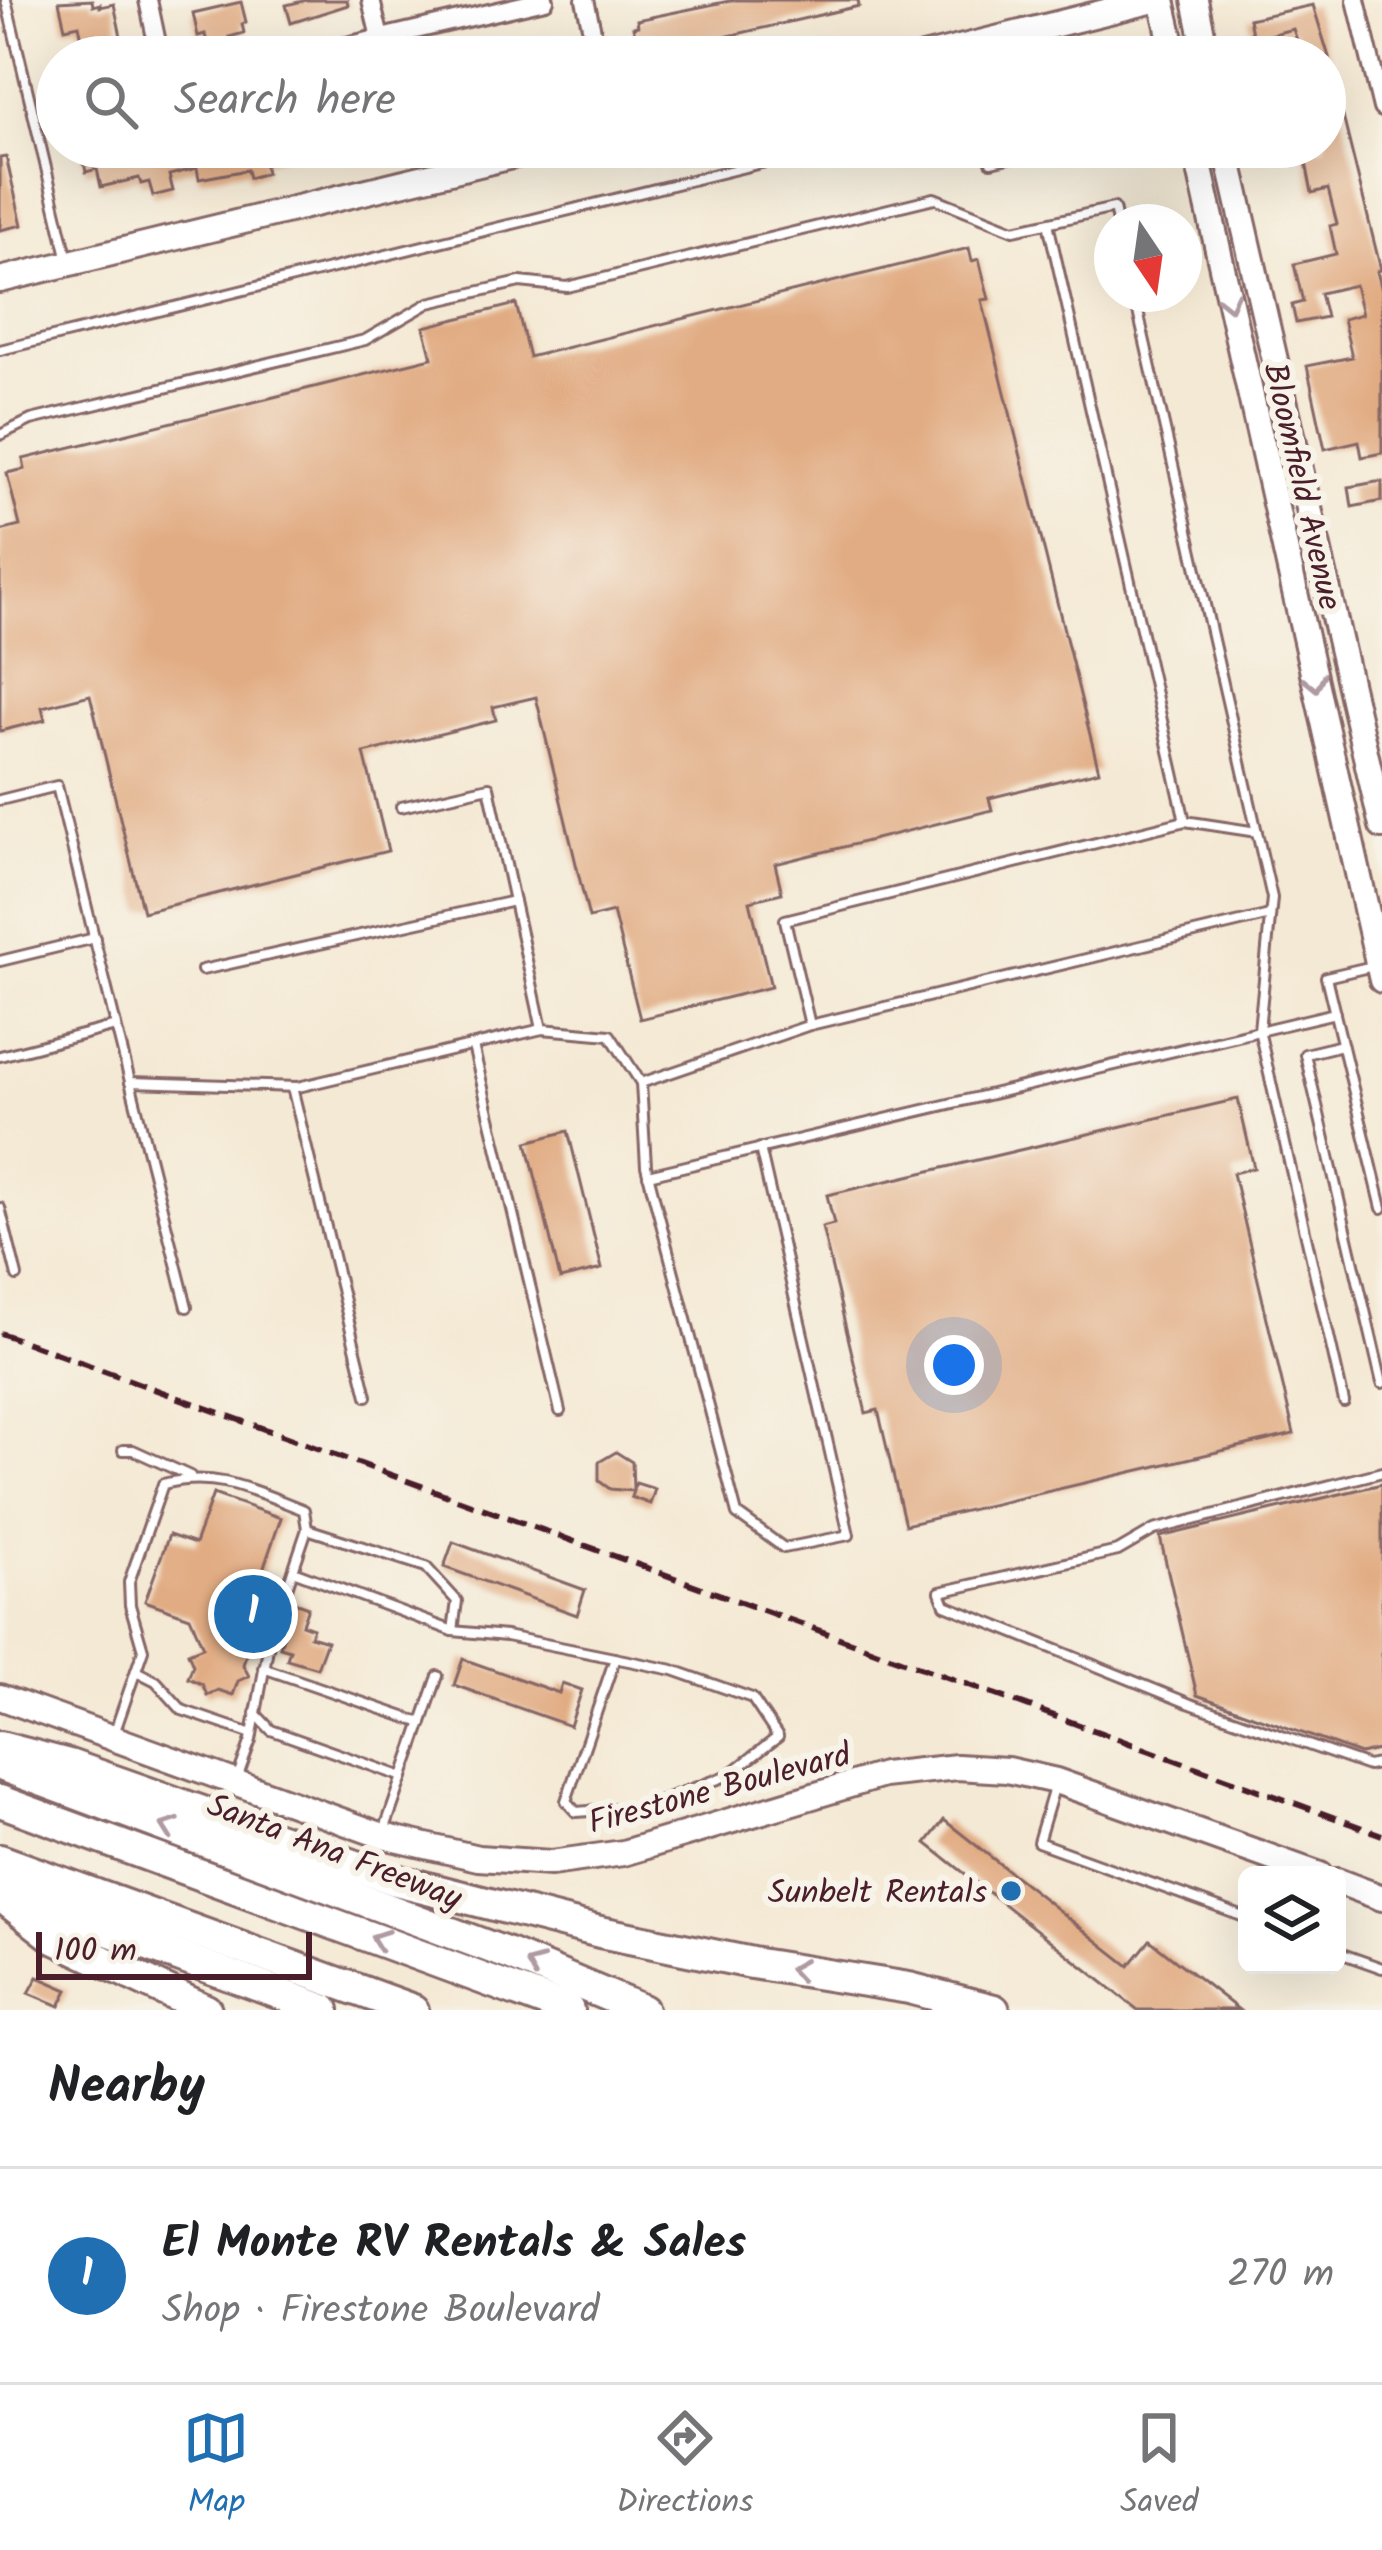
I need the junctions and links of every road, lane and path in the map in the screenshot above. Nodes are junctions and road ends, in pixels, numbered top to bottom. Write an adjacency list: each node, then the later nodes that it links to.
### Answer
1 (6, 0): 17 (lane)
2 (148, 0): 9 (street)
3 (371, 0): 10 (street)
4 (544, 0): 11 (street)
5 (585, 0): 12 (street)
6 (1158, 0): 13 (main road); 14 (main road)
7 (1196, 0): 15 (main road)
8 (1356, 0): 16 (street)
9 (156, 36)
10 (380, 36)
11 (389, 36)
12 (593, 36)
13 (1048, 36)
14 (1168, 36)
15 (1203, 36)
16 (1382, 108)
17 (36, 128)
18 (45, 168): 25 (lane)
19 (463, 168): 25 (main road)
20 (741, 168): 28 (lane)
21 (1200, 168): 39 (main road, Bloomfield Avenue, one-way to 39)
22 (1231, 168): 33 (main road, Bloomfield Avenue)
23 (1094, 213): 24 (lane)
24 (1048, 223): 29 (lane); 32 (lane)
25 (68, 264): 26 (main road)
26 (0, 280)
27 (1138, 312): 34 (lane)
28 (0, 350)
29 (0, 436)
30 (0, 800): 37 (lane)
31 (401, 807): 35 (lane)
32 (1185, 820): 34 (lane); 42 (lane)
33 (1382, 826)
34 (1257, 832): 36 (lane)
35 (514, 901): 40 (lane); 44 (lane)
36 (1270, 914): 42 (lane); 45 (lane)
37 (94, 938): 38 (lane); 43 (lane)
38 (0, 962)
39 (1381, 969): 41 (lane)
40 (202, 970)
41 (1335, 1013): 45 (lane); 46 (lane)
42 (810, 1024): 50 (lane)
43 (116, 1026): 48 (lane); 49 (lane)
44 (542, 1029): 47 (lane); 50 (lane)
45 (1259, 1030): 52 (lane); 60 (lane)
46 (1342, 1045): 55 (lane); 58 (lane)
47 (473, 1046): 51 (lane); 61 (lane)
48 (0, 1056)
49 (130, 1082): 51 (lane); 57 (lane)
50 (641, 1083): 53 (lane)
51 (292, 1087): 59 (lane)
52 (760, 1148): 53 (lane); 53 (lane)
53 (648, 1175)
54 (0, 1208): 56 (lane)
55 (1382, 1208)
56 (16, 1276)
57 (187, 1307)
58 (1382, 1383)
59 (367, 1396)
60 (1344, 1402)
61 (560, 1411)
62 (123, 1450): 64 (lane)
63 (1382, 1472): 80 (lane)
64 (191, 1477): 65 (lane); 72 (lane)
65 (307, 1528): 66 (lane); 68 (lane)
66 (293, 1571): 67 (lane); 68 (lane)
67 (276, 1621)
68 (453, 1631): 70 (lane)
69 (268, 1643): 71 (lane)
70 (615, 1658): 70 (lane)
71 (263, 1668): 75 (lane); 76 (lane)
72 (136, 1671): 77 (lane); 78 (lane)
73 (438, 1676): 76 (lane)
74 (0, 1697): 78 (main road, Firestone Boulevard)
75 (255, 1713): 77 (lane); 82 (lane)
76 (422, 1723): 82 (lane)
77 (252, 1734): 84 (lane)
78 (113, 1738): 84 (main road, Firestone Boulevard)
79 (0, 1747): 100 (highway, one-way to 79)
80 (1382, 1763)
81 (0, 1764): 99 (highway, Santa Ana Freeway, one-way to 81)
82 (403, 1778): 86 (lane)
83 (1056, 1780): 86 (main road, Firestone Boulevard); 88 (main road, Firestone Boulevard); 92 (lane)
84 (236, 1783): 86 (main road, Firestone Boulevard)
85 (0, 1801): 98 (highway, one-way to 85)
86 (383, 1836)
87 (0, 1860): 97 (highway)
88 (1294, 1866)
89 (1346, 1884): 91 (main road)
90 (0, 1892): 95 (highway); 96 (highway)
91 (1382, 1898)
92 (1238, 1915)
93 (1346, 1955): 94 (lane)
94 (1382, 1968)
95 (206, 2010)
96 (324, 2010)
97 (413, 2010)
98 (568, 2010)
99 (642, 2010)
100 (994, 2010)

